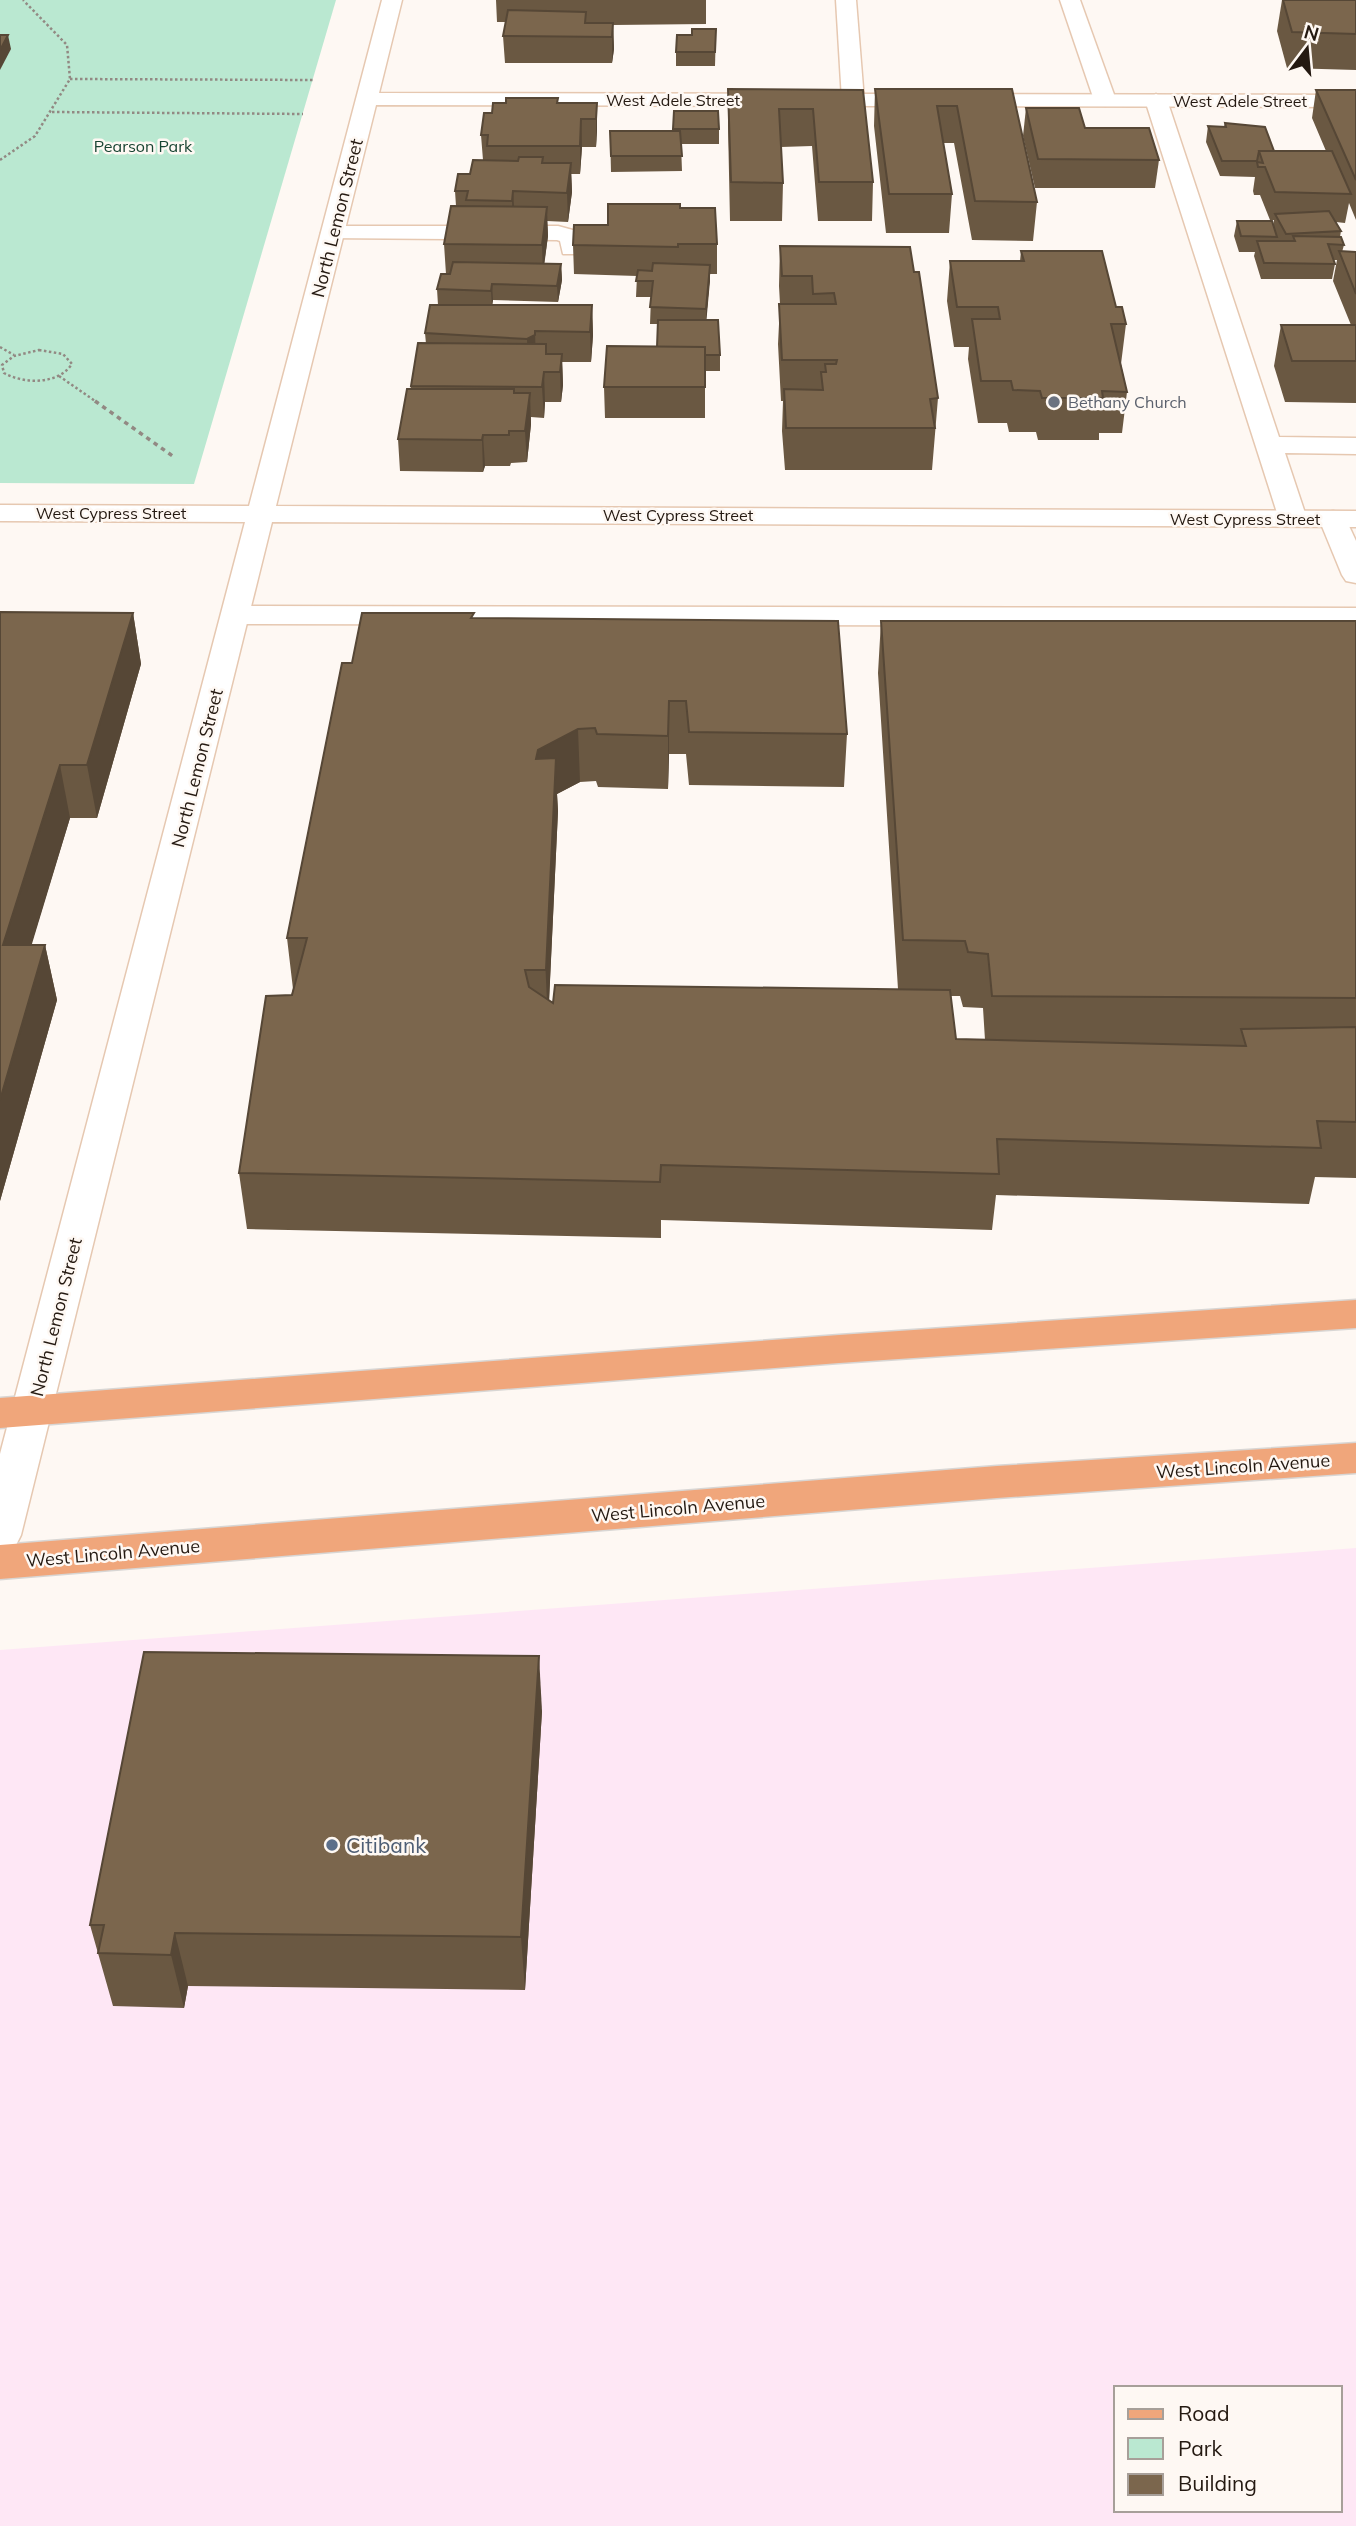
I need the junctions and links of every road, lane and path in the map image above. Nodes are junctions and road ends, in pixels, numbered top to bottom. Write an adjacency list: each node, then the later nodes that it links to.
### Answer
1 (23, 0): 5 (path)
2 (392, 0): 7 (street, North Lemon Street)
3 (846, 0): 8 (street)
4 (1070, 0): 9 (street)
5 (70, 79): 6 (path); 12 (path)
6 (314, 80)
7 (367, 99): 8 (street, West Adele Street); 15 (street, North Lemon Street)
8 (853, 100): 9 (street, West Adele Street)
9 (1105, 100): 10 (street, West Adele Street)
10 (1156, 100): 11 (street, West Adele Street); 20 (street)
11 (1356, 101)
12 (52, 112): 13 (path); 14 (path)
13 (304, 114)
14 (0, 160)
15 (333, 233): 16 (street); 24 (street, North Lemon Street)
16 (571, 249)
17 (0, 347): 18 (path)
18 (14, 355): 19 (path); 19 (path)
19 (59, 376): 22 (path)
20 (1270, 445): 21 (street); 25 (street)
21 (1356, 446)
22 (176, 459)
23 (0, 513): 24 (street, West Cypress Street)
24 (262, 513): 25 (street, West Cypress Street); 28 (street, North Lemon Street)
25 (1293, 519): 26 (street, West Cypress Street)
26 (1344, 519): 27 (street)
27 (1356, 575)
28 (236, 615): 29 (street); 31 (street, North Lemon Street)
29 (1356, 617)
30 (1356, 1314): 31 (main road)
31 (16, 1411): 33 (street, North Lemon Street)
32 (1356, 1458): 34 (main road, West Lincoln Avenue)
33 (0, 1535)
34 (0, 1562)

